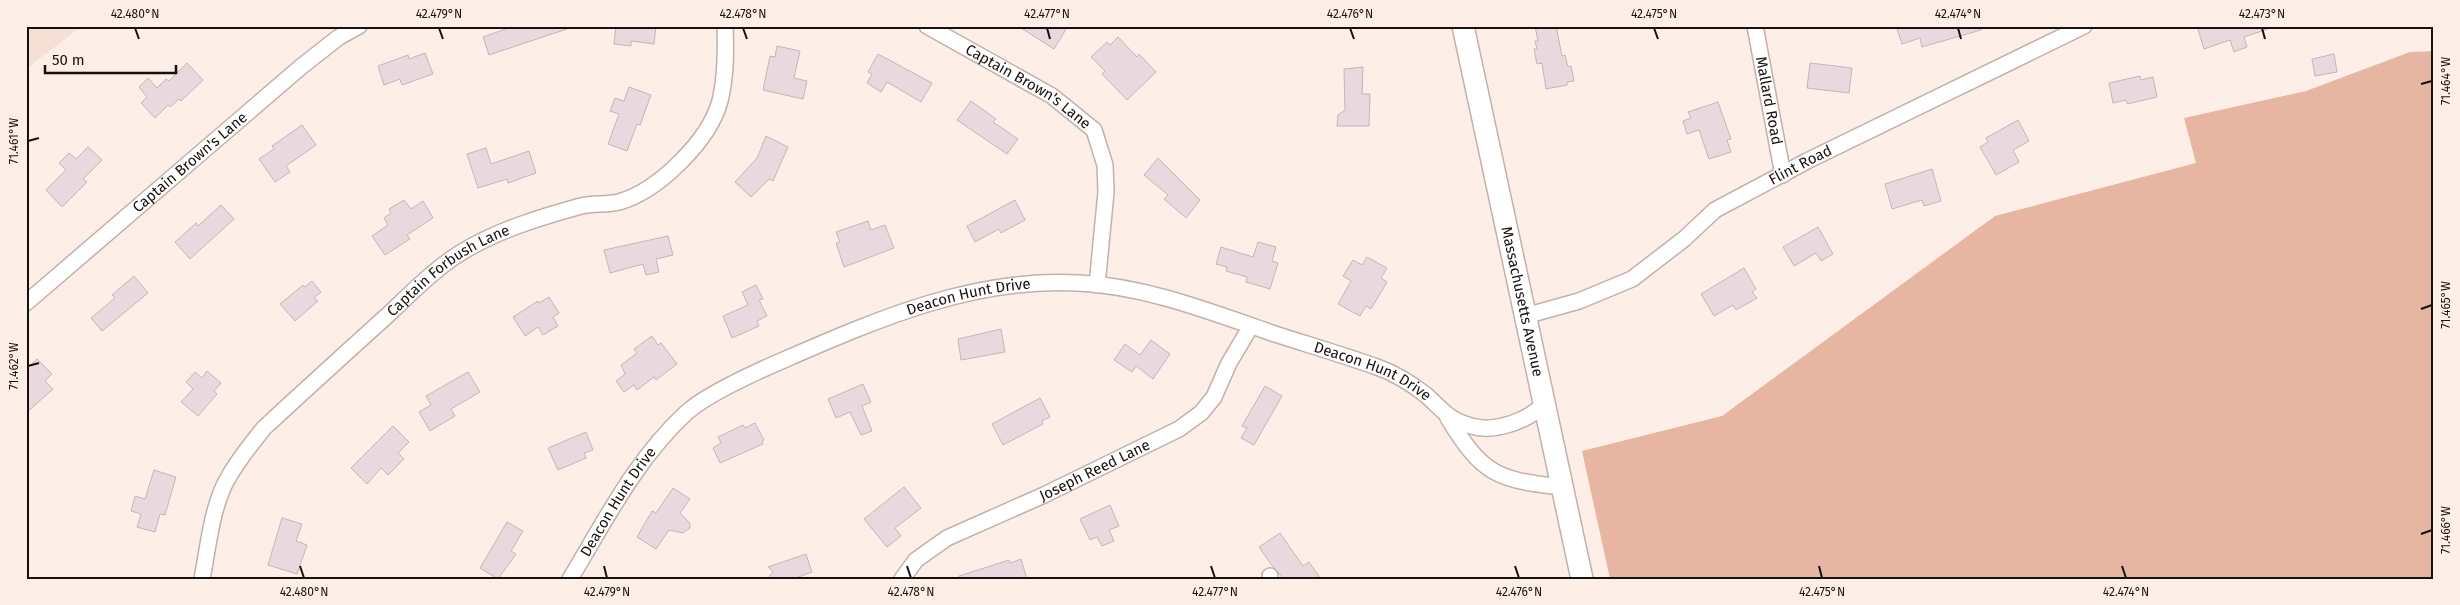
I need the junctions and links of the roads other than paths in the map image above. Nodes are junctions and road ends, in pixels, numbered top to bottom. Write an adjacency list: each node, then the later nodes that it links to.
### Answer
1 (359, 26): 9 (street, Captain Brown's Lane)
2 (724, 26): 15 (street, Captain Forbush Lane)
3 (927, 26): 8 (street, Captain Brown's Lane)
4 (1463, 26): 10 (main road, Massachusetts Avenue)
5 (1755, 26): 7 (street, Mallard Road)
6 (2084, 26): 7 (street, Flint Road)
7 (1784, 174): 10 (street, Flint Road)
8 (1097, 285): 11 (street, Deacon Hunt Drive); 16 (street, Deacon Hunt Drive)
9 (26, 303)
10 (1525, 316): 12 (main road, Massachusetts Avenue)
11 (1251, 326): 13 (street, Deacon Hunt Drive); 17 (street, Joseph Reed Lane)
12 (1544, 404): 13 (street, Deacon Hunt Drive); 14 (main road, Massachusetts Avenue)
13 (1448, 418): 14 (street, Deacon Hunt Drive)
14 (1562, 487): 18 (main road, Massachusetts Avenue)
15 (202, 579)
16 (570, 579)
17 (902, 579)
18 (1582, 579)

